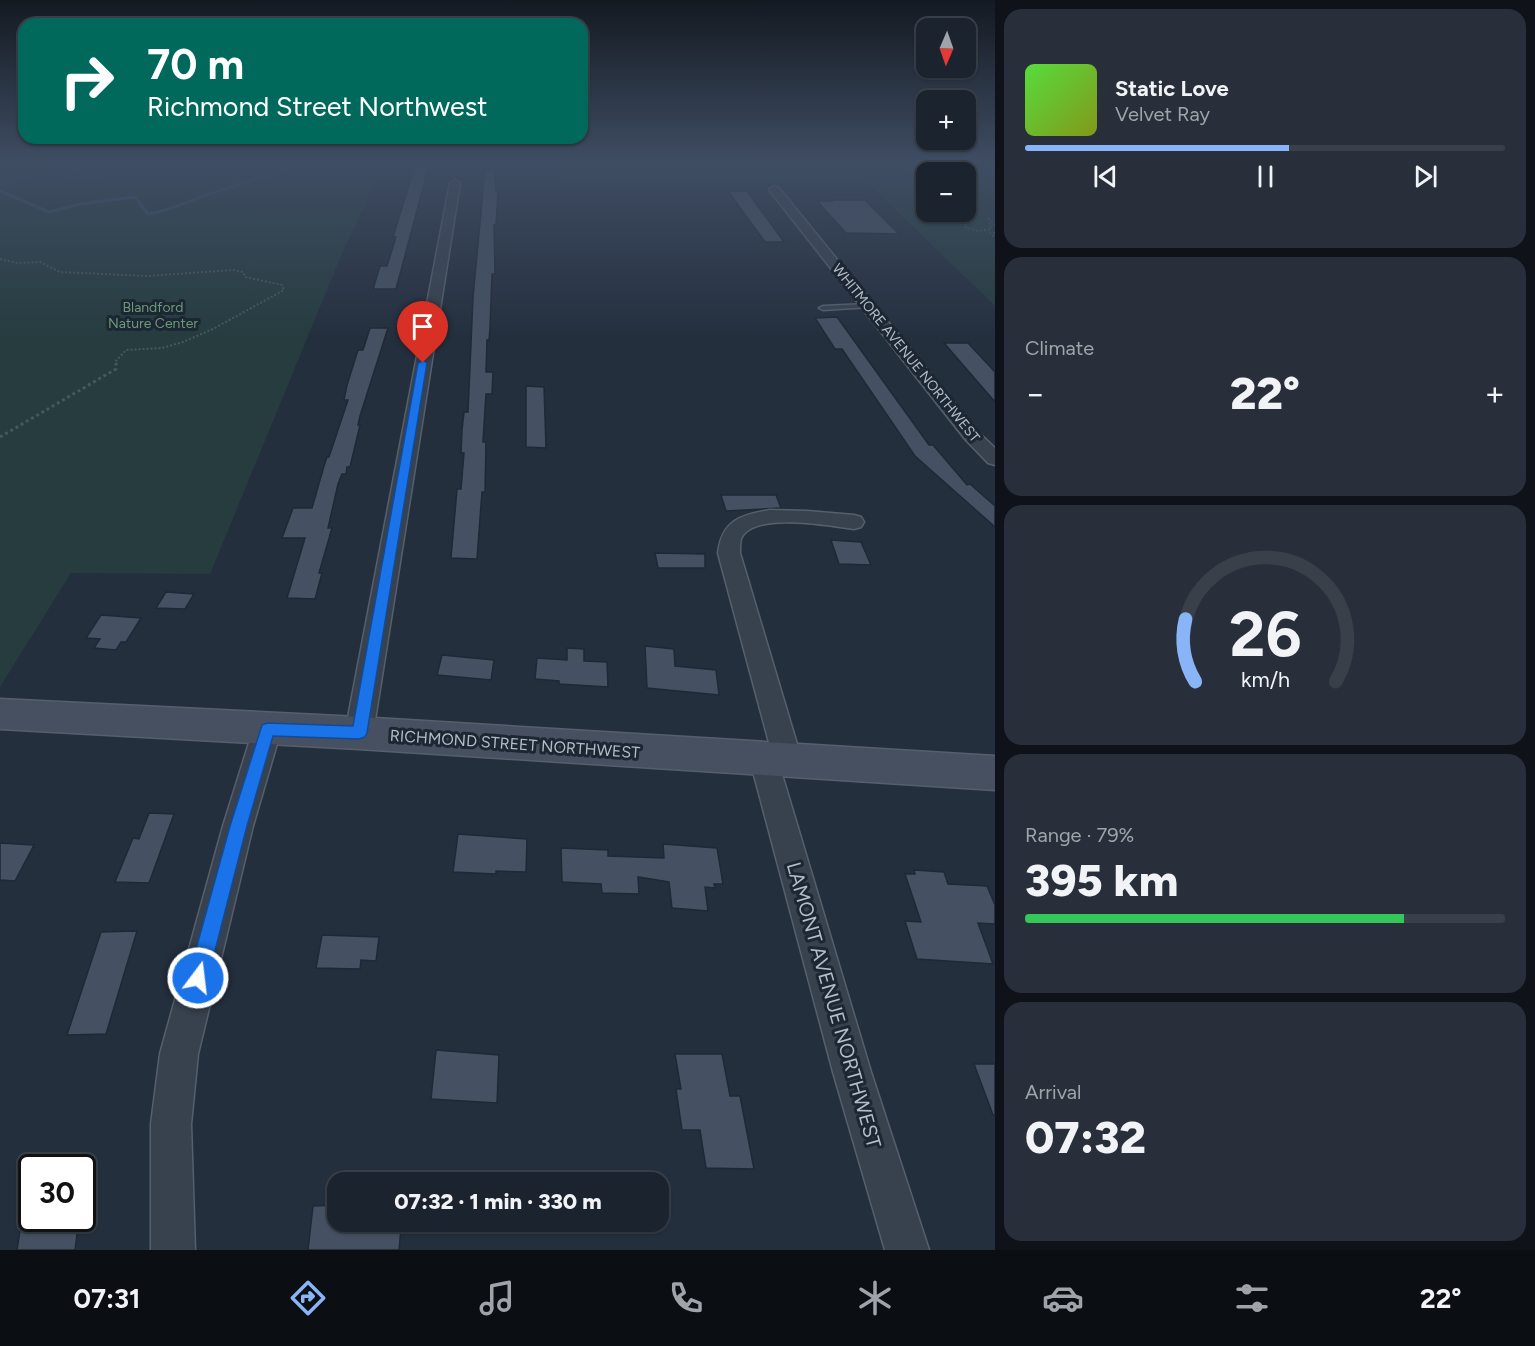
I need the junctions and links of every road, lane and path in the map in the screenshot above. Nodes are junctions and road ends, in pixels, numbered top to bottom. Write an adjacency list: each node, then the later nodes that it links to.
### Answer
1 (448, 220): 15 (street)
2 (799, 220): 8 (street, WHITMORE AVENUE NORTHWEST)
3 (989, 220): 4 (path)
4 (966, 222)
5 (995, 233): 6 (path)
6 (995, 237)
7 (0, 260): 10 (path)
8 (868, 306): 9 (lane); 11 (street, WHITMORE AVENUE NORTHWEST)
9 (822, 308)
10 (0, 437)
11 (995, 459)
12 (854, 522): 16 (street, LAMONT AVENUE NORTHWEST)
13 (0, 714): 14 (street, RICHMOND STREET NORTHWEST)
14 (267, 730): 15 (street, RICHMOND STREET NORTHWEST); 18 (street)
15 (359, 733): 16 (street, RICHMOND STREET NORTHWEST)
16 (776, 761): 17 (street, RICHMOND STREET NORTHWEST); 19 (street, LAMONT AVENUE NORTHWEST)
17 (995, 773)
18 (172, 1250)
19 (907, 1250)

